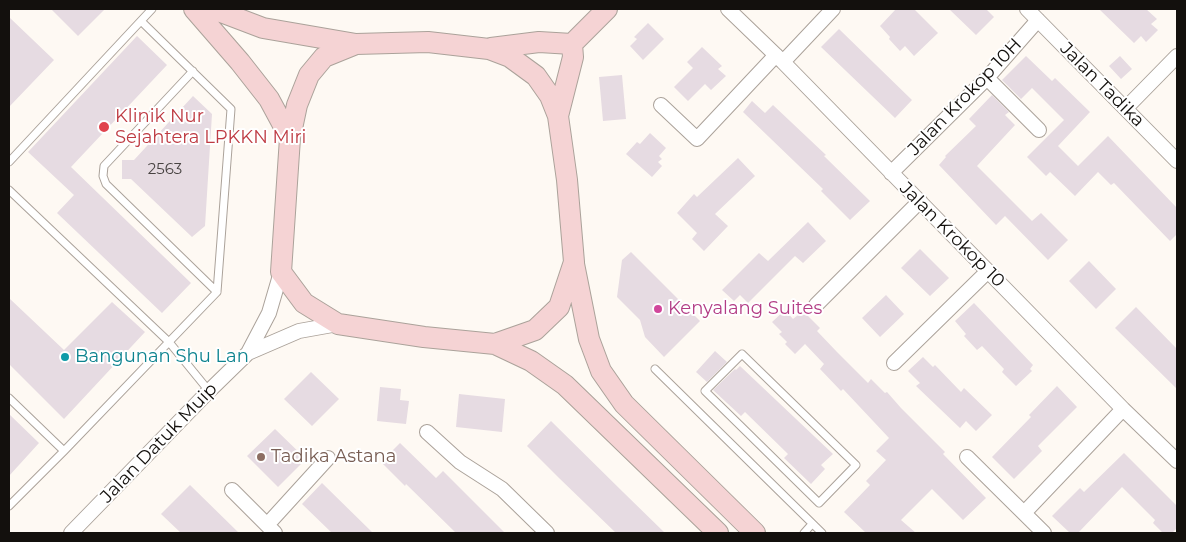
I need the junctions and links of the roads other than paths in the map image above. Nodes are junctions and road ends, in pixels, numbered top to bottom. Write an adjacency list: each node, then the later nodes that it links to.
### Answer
1 (152, 9): 9 (lane)
2 (194, 9): 21 (street)
3 (213, 9): 10 (street)
4 (607, 9): 11 (street)
5 (728, 9): 14 (street, Jalan Krokop 10)
6 (834, 9): 14 (street)
7 (1027, 9): 8 (street, Jalan Tadika)
8 (1038, 20): 16 (street, Jalan Krokop 10H); 18 (street, Jalan Tadika)
9 (141, 21): 15 (lane); 23 (lane)
10 (356, 44): 12 (street); 21 (street)
11 (572, 44): 12 (street); 19 (street)
12 (488, 48): 19 (street)
13 (1177, 56): 18 (street)
14 (779, 59): 17 (street); 24 (street, Jalan Krokop 10)
15 (193, 71): 30 (lane); 30 (lane)
16 (987, 78): 20 (street); 24 (street, Jalan Krokop 10H)
17 (661, 105)
18 (1126, 108): 22 (street, Jalan Tadika)
19 (558, 116): 27 (street)
20 (1039, 130)
21 (290, 138): 29 (street)
22 (1177, 161)
23 (9, 162)
24 (891, 173): 26 (street, Jalan Krokop 10)
25 (9, 190): 33 (lane)
26 (920, 201): 28 (street, Jalan Krokop 10); 31 (street)
27 (574, 262): 34 (street); 55 (street)
28 (988, 271): 36 (street); 40 (street, Jalan Krokop 10)
29 (281, 272): 32 (street); 35 (street)
30 (218, 292): 33 (lane)
31 (816, 305)
32 (338, 324): 34 (street); 35 (street)
33 (168, 342): 38 (lane); 42 (lane)
34 (495, 344): 54 (street)
35 (248, 353): 38 (street, Jalan Datuk Muip)
36 (894, 363)
37 (655, 369): 50 (lane)
38 (209, 390): 52 (street, Jalan Datuk Muip)
39 (9, 398): 42 (lane)
40 (1123, 409): 45 (street, Jalan Krokop 10); 49 (street)
41 (427, 432): 53 (street)
42 (64, 451): 48 (lane)
43 (967, 456): 49 (street)
44 (328, 458): 51 (street)
45 (1177, 461)
46 (232, 490): 51 (street)
47 (819, 502): 47 (lane)
48 (9, 506)
49 (1025, 512): 58 (street)
50 (812, 524): 56 (lane); 57 (lane)
51 (271, 529)
52 (71, 533)
53 (547, 533)
54 (718, 533)
55 (754, 533)
56 (804, 533)
57 (822, 533)
58 (1044, 533)

